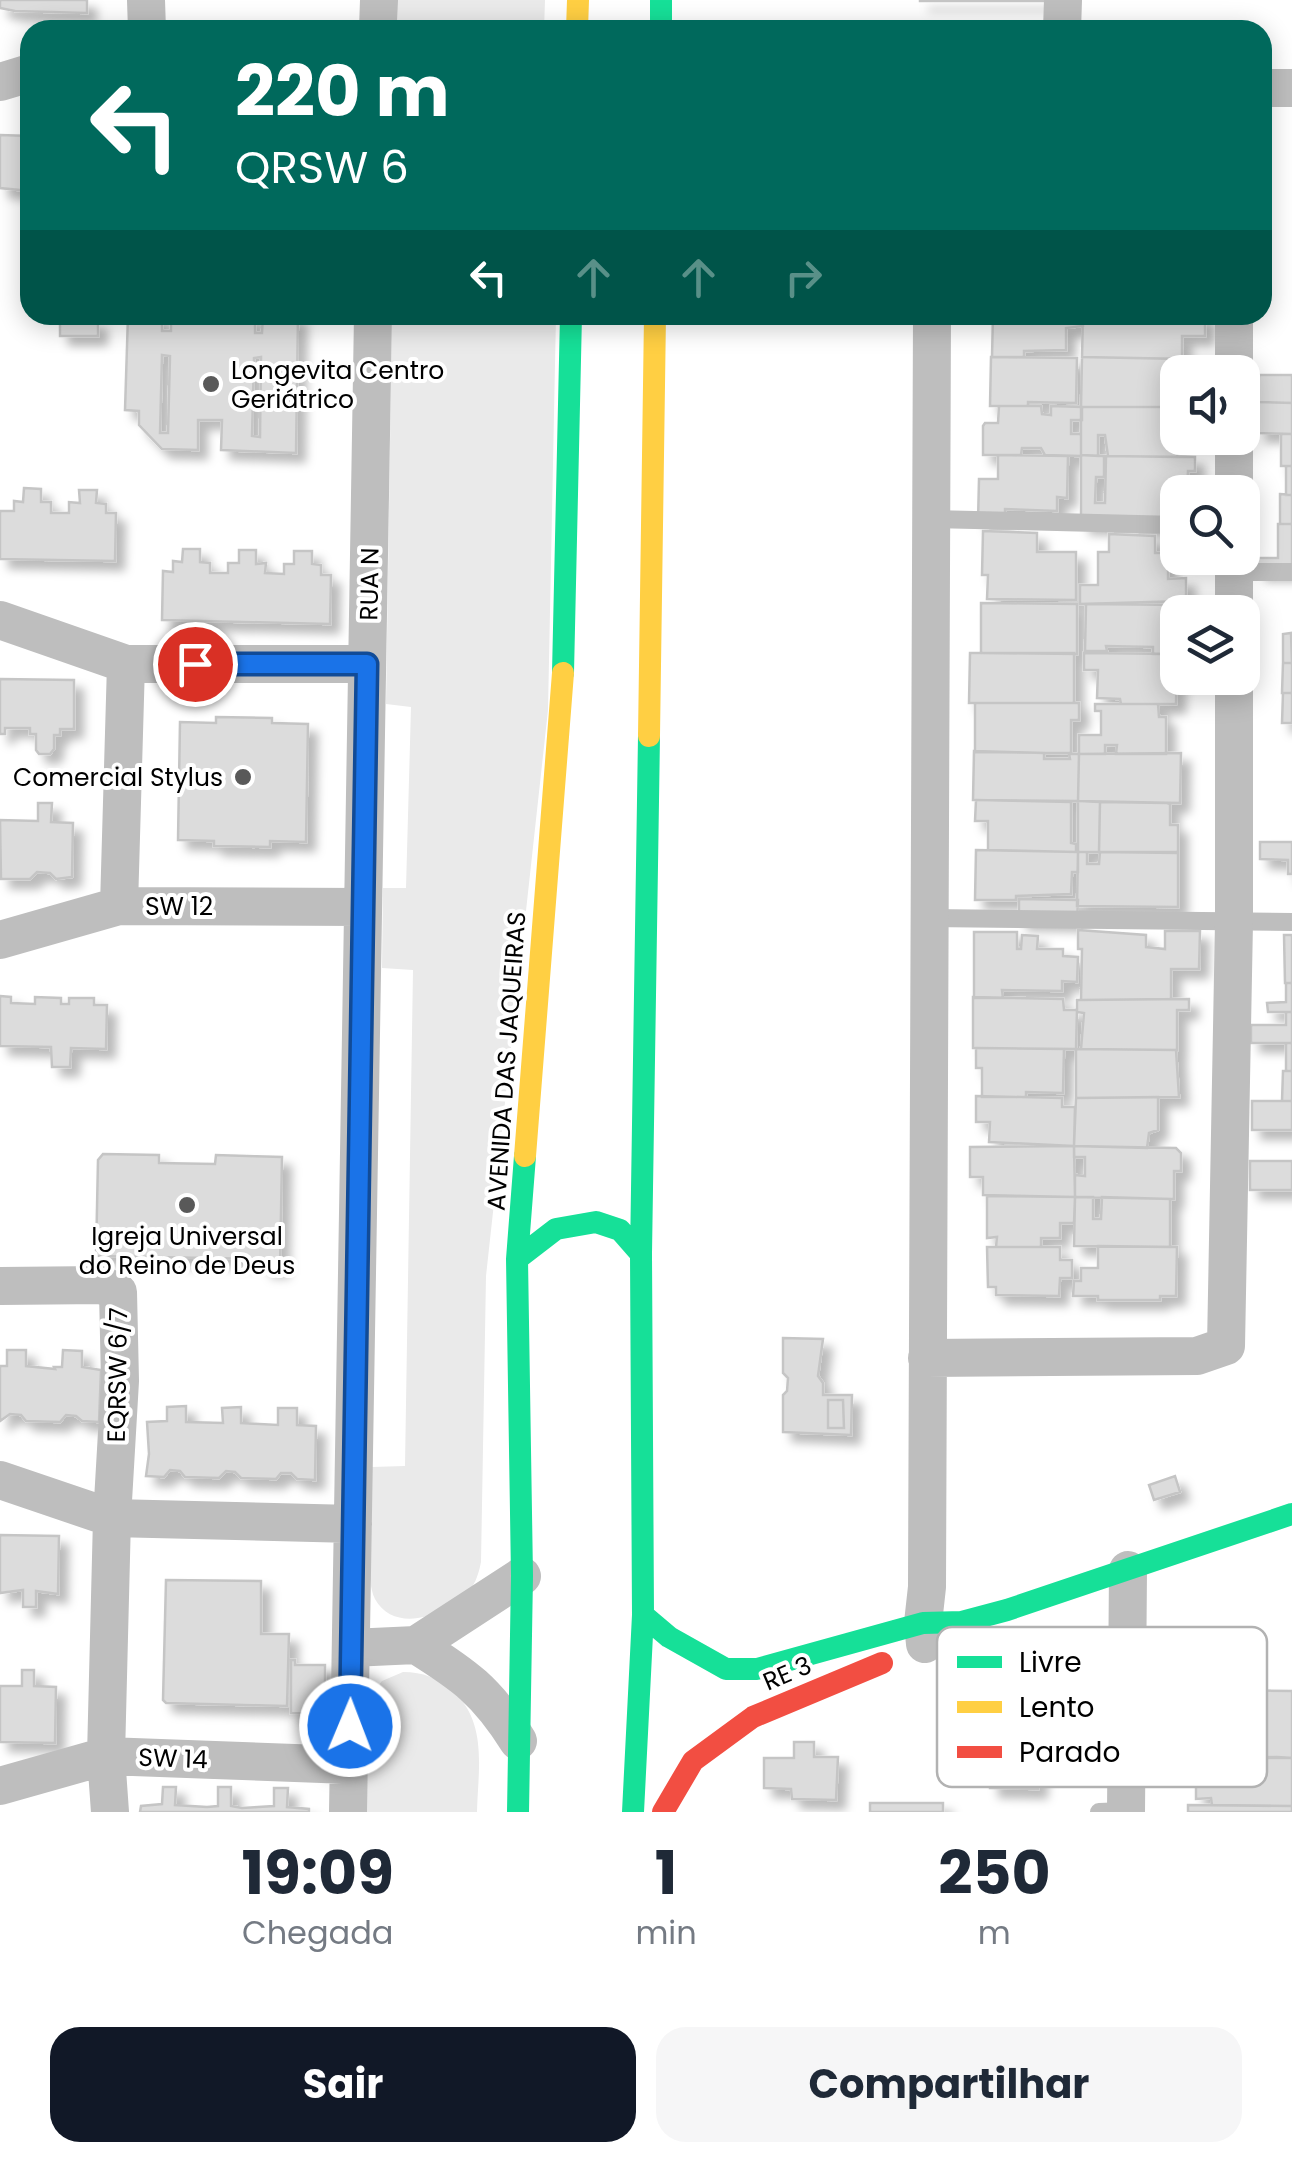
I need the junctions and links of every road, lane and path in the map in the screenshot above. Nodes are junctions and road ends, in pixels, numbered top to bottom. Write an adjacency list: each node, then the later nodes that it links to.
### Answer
1 (373, 325): 13 (street, RUA N)
2 (571, 325): 22 (main road, AVENIDA DAS JAQUEIRAS)
3 (655, 325): 21 (main road)
4 (932, 325): 7 (street)
5 (1234, 325): 6 (street)
6 (1234, 355)
7 (931, 519): 8 (lane); 17 (street)
8 (1160, 525)
9 (1260, 568): 10 (lane)
10 (1292, 572)
11 (0, 620): 12 (street)
12 (126, 664): 13 (street); 15 (street)
13 (367, 664): 16 (street, RUA N)
14 (1234, 695): 18 (street)
15 (119, 906): 16 (street, SW 12); 20 (street, SW 12)
16 (364, 907): 28 (street, RUA N)
17 (929, 918): 18 (lane); 24 (street)
18 (1234, 922): 19 (lane); 24 (street)
19 (1292, 922)
20 (0, 940)
21 (641, 1254): 22 (main road); 31 (main road)
22 (517, 1259): 30 (main road, AVENIDA DAS JAQUEIRAS)
23 (0, 1286): 27 (street, EQRSW 6/7)
24 (928, 1358): 35 (street)
25 (0, 1480): 27 (street)
26 (1292, 1514): 29 (main road, RE 3)
27 (112, 1518): 28 (street); 39 (street)
28 (353, 1524): 37 (street, RUA N)
29 (1128, 1570): 32 (main road, RE 3); 33 (street)
30 (522, 1576): 36 (street); 38 (main road, AVENIDA DAS JAQUEIRAS)
31 (644, 1614): 35 (main road, RE 3); 46 (main road)
32 (946, 1627)
33 (1128, 1627)
34 (937, 1630): 35 (main road, RE 3)
35 (924, 1634): 47 (main road, RE 3)
36 (416, 1645): 37 (street); 38 (street)
37 (351, 1648): 40 (street, RUA N)
38 (518, 1741): 45 (main road, AVENIDA DAS JAQUEIRAS)
39 (106, 1756): 40 (street, SW 14); 41 (street, SW 14); 43 (street)
40 (349, 1765): 44 (street, RUA N)
41 (0, 1786)
42 (1126, 1811): 48 (lane)
43 (110, 1812)
44 (348, 1812)
45 (518, 1812)
46 (633, 1812)
47 (663, 1812)
48 (1099, 1812)

